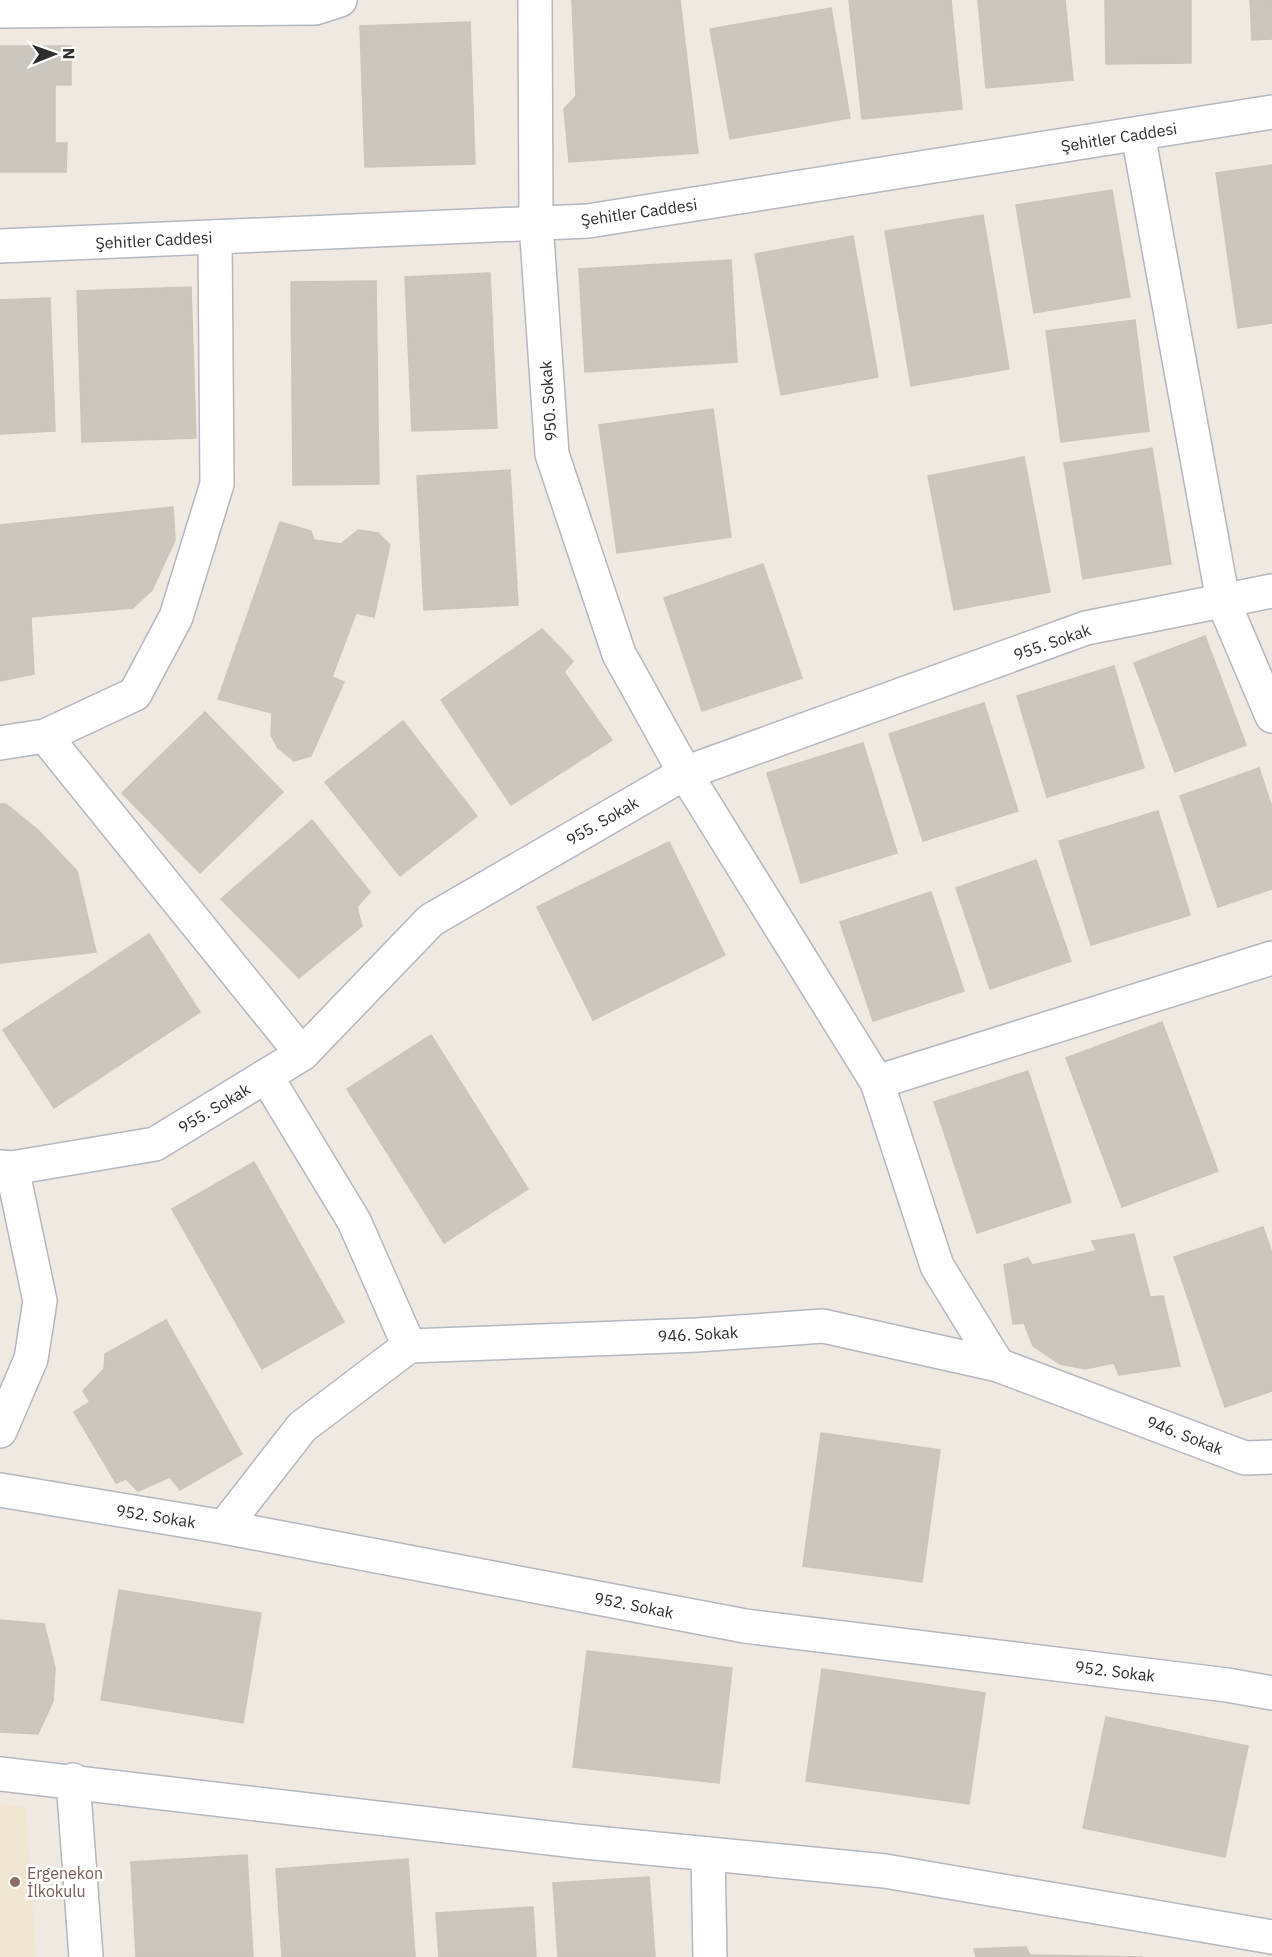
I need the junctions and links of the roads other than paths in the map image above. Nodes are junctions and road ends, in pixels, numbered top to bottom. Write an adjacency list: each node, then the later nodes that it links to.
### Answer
1 (340, 0): 3 (street)
2 (535, 0): 7 (street, 950. Sokak)
3 (89, 5): 4 (street)
4 (0, 10)
5 (1272, 112): 6 (street, Şehitler Caddesi)
6 (1138, 134): 7 (street, Şehitler Caddesi); 11 (street)
7 (536, 223): 8 (street, Şehitler Caddesi); 15 (street, 950. Sokak)
8 (215, 237): 9 (street, Şehitler Caddesi); 13 (street)
9 (0, 246)
10 (1272, 591): 11 (street, 955. Sokak)
11 (1223, 600): 12 (street); 15 (street, 955. Sokak)
12 (1272, 716)
13 (45, 736): 14 (street); 17 (street)
14 (0, 743)
15 (685, 773): 17 (street, 955. Sokak); 19 (street, 950. Sokak)
16 (1272, 958): 19 (street)
17 (302, 1054): 18 (street, 955. Sokak)
18 (266, 1076): 20 (street, 955. Sokak); 21 (street)
19 (877, 1082): 22 (street, 950. Sokak)
20 (6, 1168): 23 (street)
21 (409, 1346): 22 (street, 946. Sokak); 26 (street)
22 (998, 1365): 24 (street, 946. Sokak)
23 (0, 1431)
24 (1272, 1457)
25 (0, 1490): 26 (street, 952. Sokak)
26 (224, 1527): 27 (street, 952. Sokak)
27 (1272, 1693)
28 (0, 1774): 29 (street)
29 (73, 1780): 30 (street); 32 (street)
30 (708, 1854): 31 (street); 33 (street)
31 (1272, 1937)
32 (86, 1957)
33 (710, 1957)

